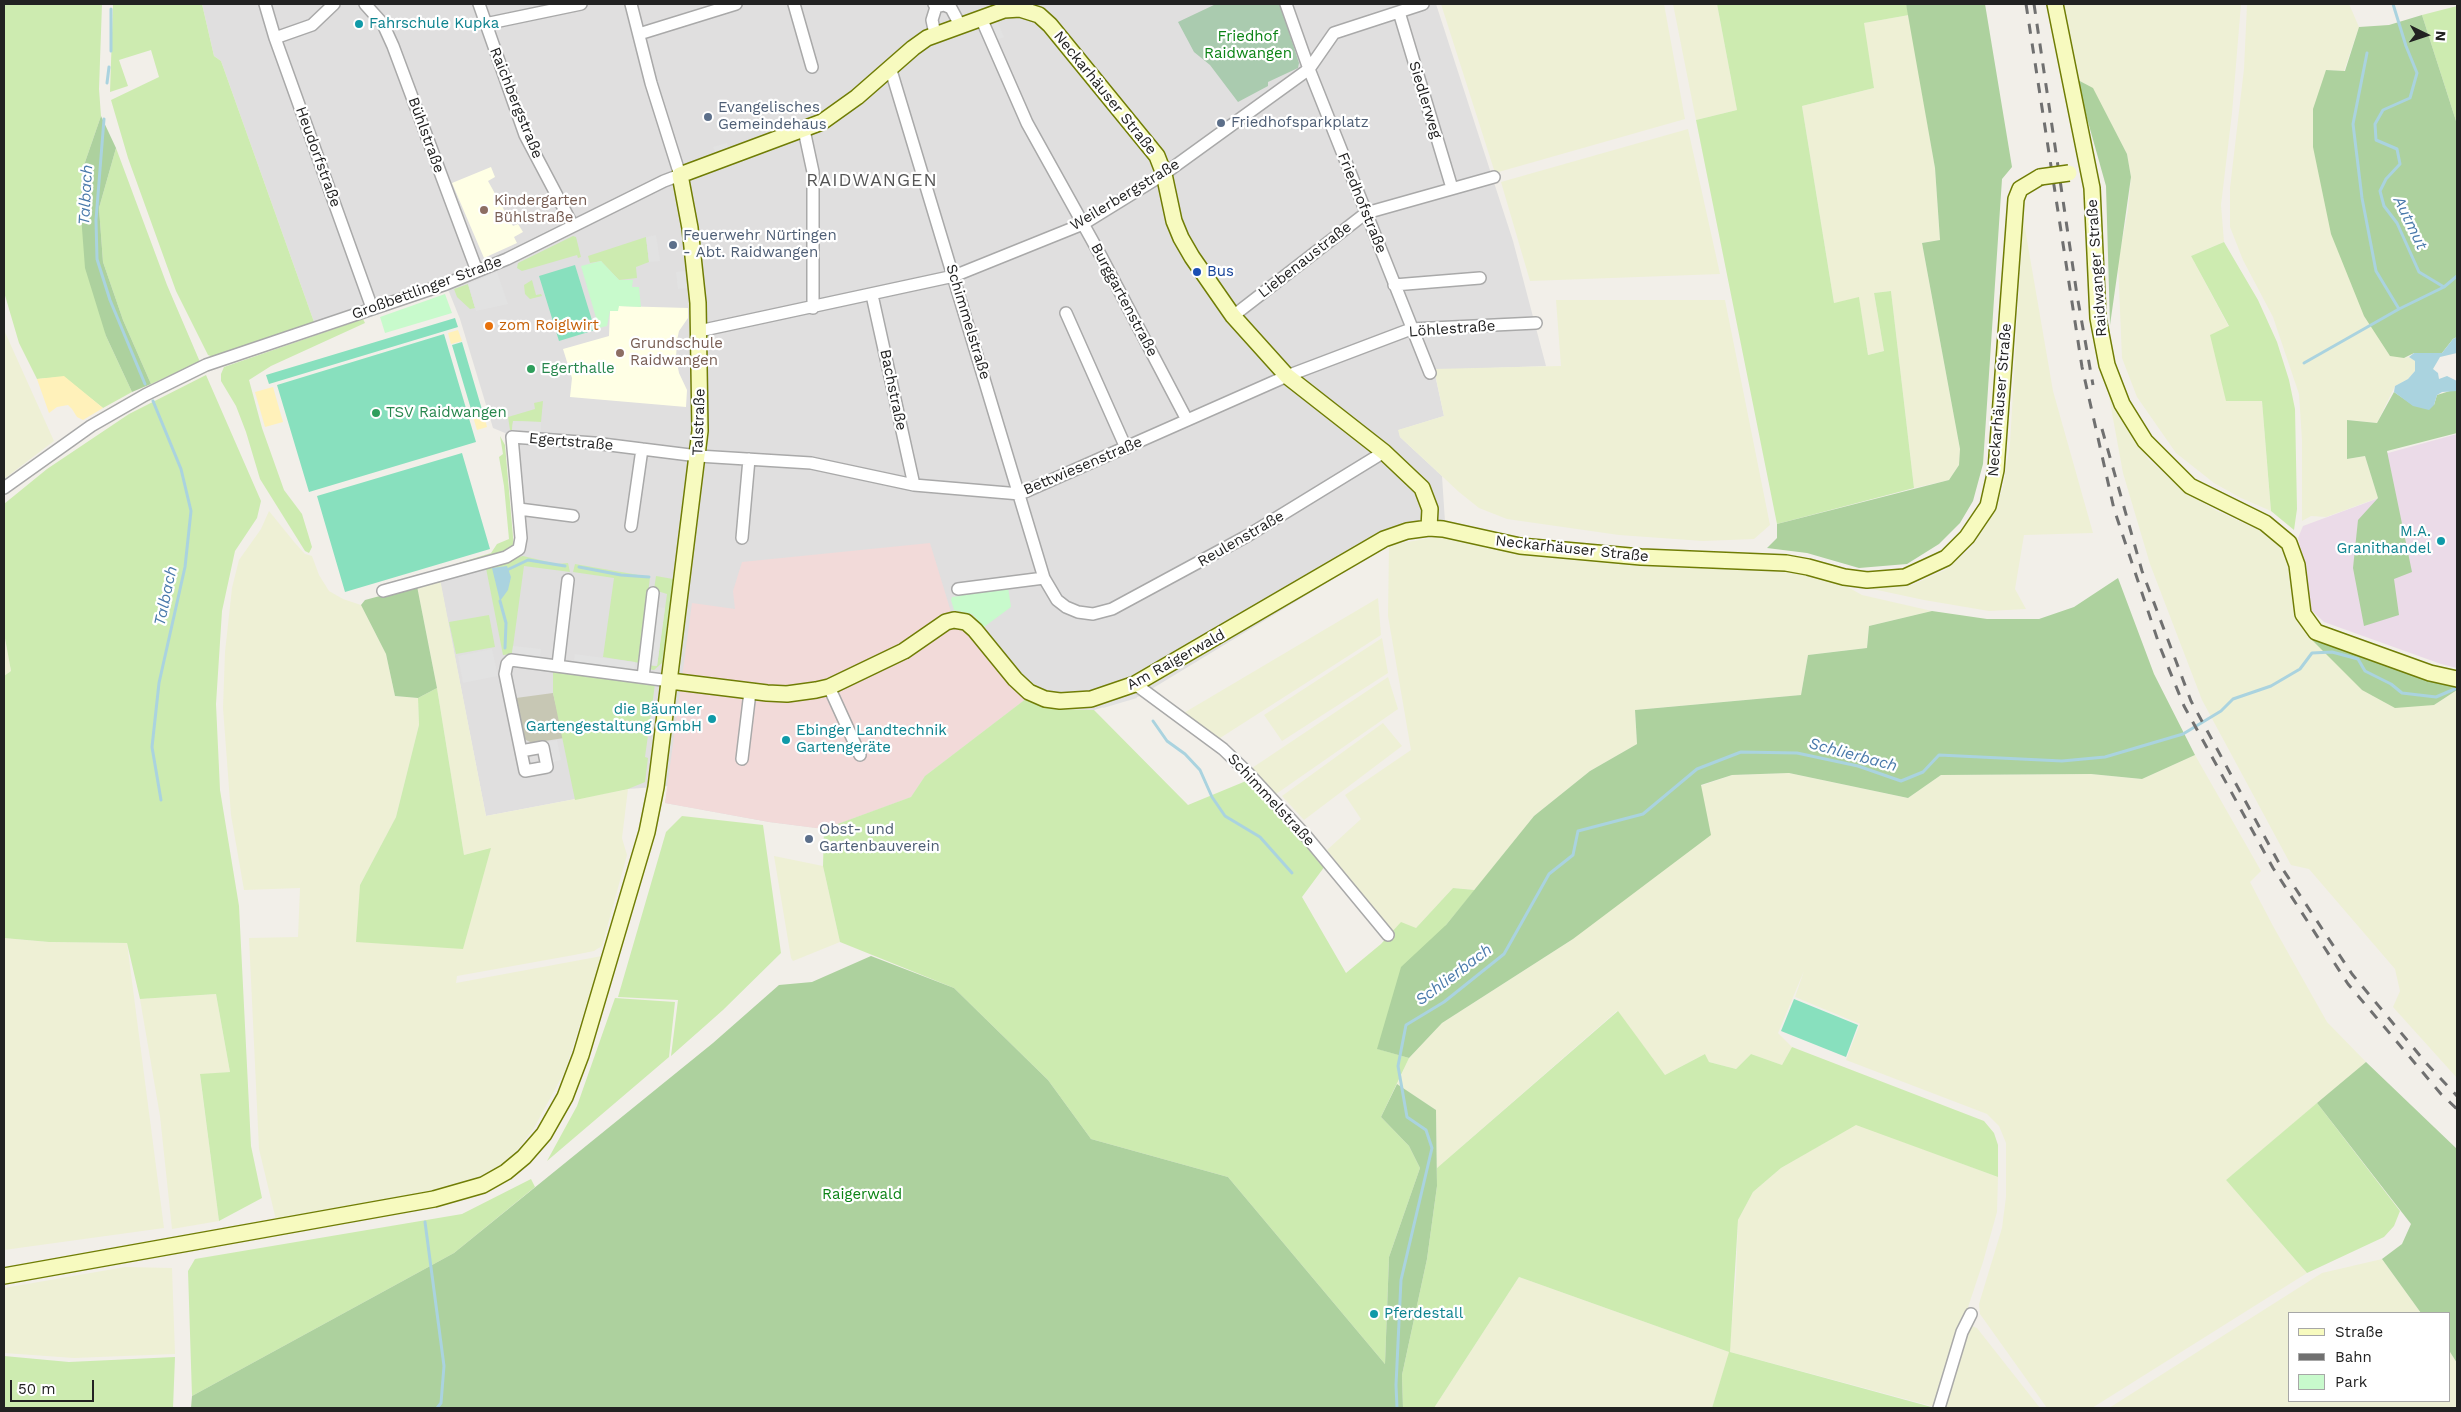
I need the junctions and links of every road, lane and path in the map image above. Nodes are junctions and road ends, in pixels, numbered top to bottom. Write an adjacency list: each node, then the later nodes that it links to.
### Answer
1 (265, 4): 19 (street, Heudorfstraße)
2 (334, 4): 19 (street)
3 (365, 4): 32 (street, Bühlstraße)
4 (479, 4): 15 (street, Raichbergstraße)
5 (581, 4): 15 (street)
6 (631, 4): 17 (street, Talstraße)
7 (736, 4): 17 (street)
8 (794, 4): 20 (street)
9 (1286, 4): 22 (street, Friedhofstraße)
10 (1423, 4): 13 (street, Weilerbergstraße)
11 (2055, 4): 24 (street, Raidwanger Straße)
12 (935, 5): 16 (street); 18 (street)
13 (1399, 12): 22 (street, Weilerbergstraße); 28 (street, Siedlerweg)
14 (981, 18): 16 (street, Großbettlinger Straße); 25 (street, Neckarhäuser Straße); 30 (street, Burggartenstraße)
15 (485, 24): 31 (street, Raichbergstraße)
16 (960, 25): 18 (street, Großbettlinger Straße)
17 (639, 34): 26 (street, Talstraße)
18 (936, 34): 21 (street, Großbettlinger Straße)
19 (275, 38): 37 (street, Heudorfstraße)
20 (812, 67)
21 (890, 67): 23 (street, Großbettlinger Straße); 33 (street, Schimmelstraße)
22 (1308, 69): 25 (street, Weilerbergstraße); 29 (street, Friedhofstraße)
23 (804, 130): 26 (street, Großbettlinger Straße); 38 (street)
24 (2088, 173): 58 (street, Neckarhäuser Straße, bridge); 68 (street, Raidwanger Straße)
25 (1164, 174): 30 (street, Weilerbergstraße); 40 (street, Neckarhäuser Straße)
26 (680, 175): 31 (street, Großbettlinger Straße); 43 (street, Talstraße)
27 (1494, 177): 28 (street, Liebenaustraße)
28 (1452, 188): 29 (street, Liebenaustraße)
29 (1366, 213): 35 (street, Friedhofstraße); 40 (street, Liebenaustraße)
30 (1083, 224): 33 (street, Weilerbergstraße); 46 (street, Burggartenstraße)
31 (573, 226): 32 (street, Großbettlinger Straße)
32 (477, 271): 37 (street, Großbettlinger Straße)
33 (954, 276): 36 (street, Weilerbergstraße); 54 (street, Schimmelstraße)
34 (1480, 278): 35 (street)
35 (1394, 285): 42 (street, Friedhofstraße)
36 (872, 295): 38 (street, Weilerbergstraße); 52 (street, Bachstraße)
37 (372, 308): 53 (street, Großbettlinger Straße)
38 (814, 308): 43 (street, Weilerbergstraße)
39 (1066, 313): 47 (street)
40 (1233, 316): 45 (street, Neckarhäuser Straße)
41 (1536, 323): 42 (street, Löhlestraße)
42 (1411, 329): 44 (street, Friedhofstraße); 45 (street, Löhlestraße)
43 (699, 331): 50 (street, Talstraße)
44 (1430, 373)
45 (1287, 376): 46 (street, Bettwiesenstraße); 49 (street, Neckarhäuser Straße)
46 (1188, 420): 47 (street, Bettwiesenstraße)
47 (1126, 448): 54 (street, Bettwiesenstraße)
48 (642, 449): 50 (street, Egertstraße); 55 (street, Egertstraße); 57 (street)
49 (1384, 452): 58 (street, Neckarhäuser Straße); 65 (street, Reulenstraße)
50 (698, 456): 51 (street, Bettwiesenstraße); 69 (street, Talstraße)
51 (749, 459): 52 (street, Bettwiesenstraße); 59 (street)
52 (914, 485): 54 (street, Bettwiesenstraße)
53 (4, 488)
54 (1020, 494): 60 (street, Schimmelstraße)
55 (519, 509): 56 (street); 63 (street, Egertstraße)
56 (573, 516)
57 (631, 526)
58 (1429, 528): 70 (street, Am Raigerwald)
59 (742, 538)
60 (1044, 578): 62 (street); 65 (street, Schimmelstraße)
61 (568, 580): 66 (street)
62 (958, 589)
63 (383, 591)
64 (653, 593): 67 (street)
65 (1093, 614)
66 (558, 665): 67 (street); 73 (street)
67 (643, 677): 69 (street)
68 (2457, 679)
69 (670, 681): 72 (street, Am Raigerwald); 77 (street, Talstraße)
70 (1135, 684): 71 (street, Am Raigerwald); 76 (street, Schimmelstraße)
71 (829, 686): 72 (street, Am Raigerwald); 74 (street)
72 (750, 692): 75 (street)
73 (521, 751)
74 (860, 756)
75 (742, 759)
76 (1388, 935)
77 (4, 1276)
78 (1971, 1314): 79 (street)
79 (1939, 1408)

